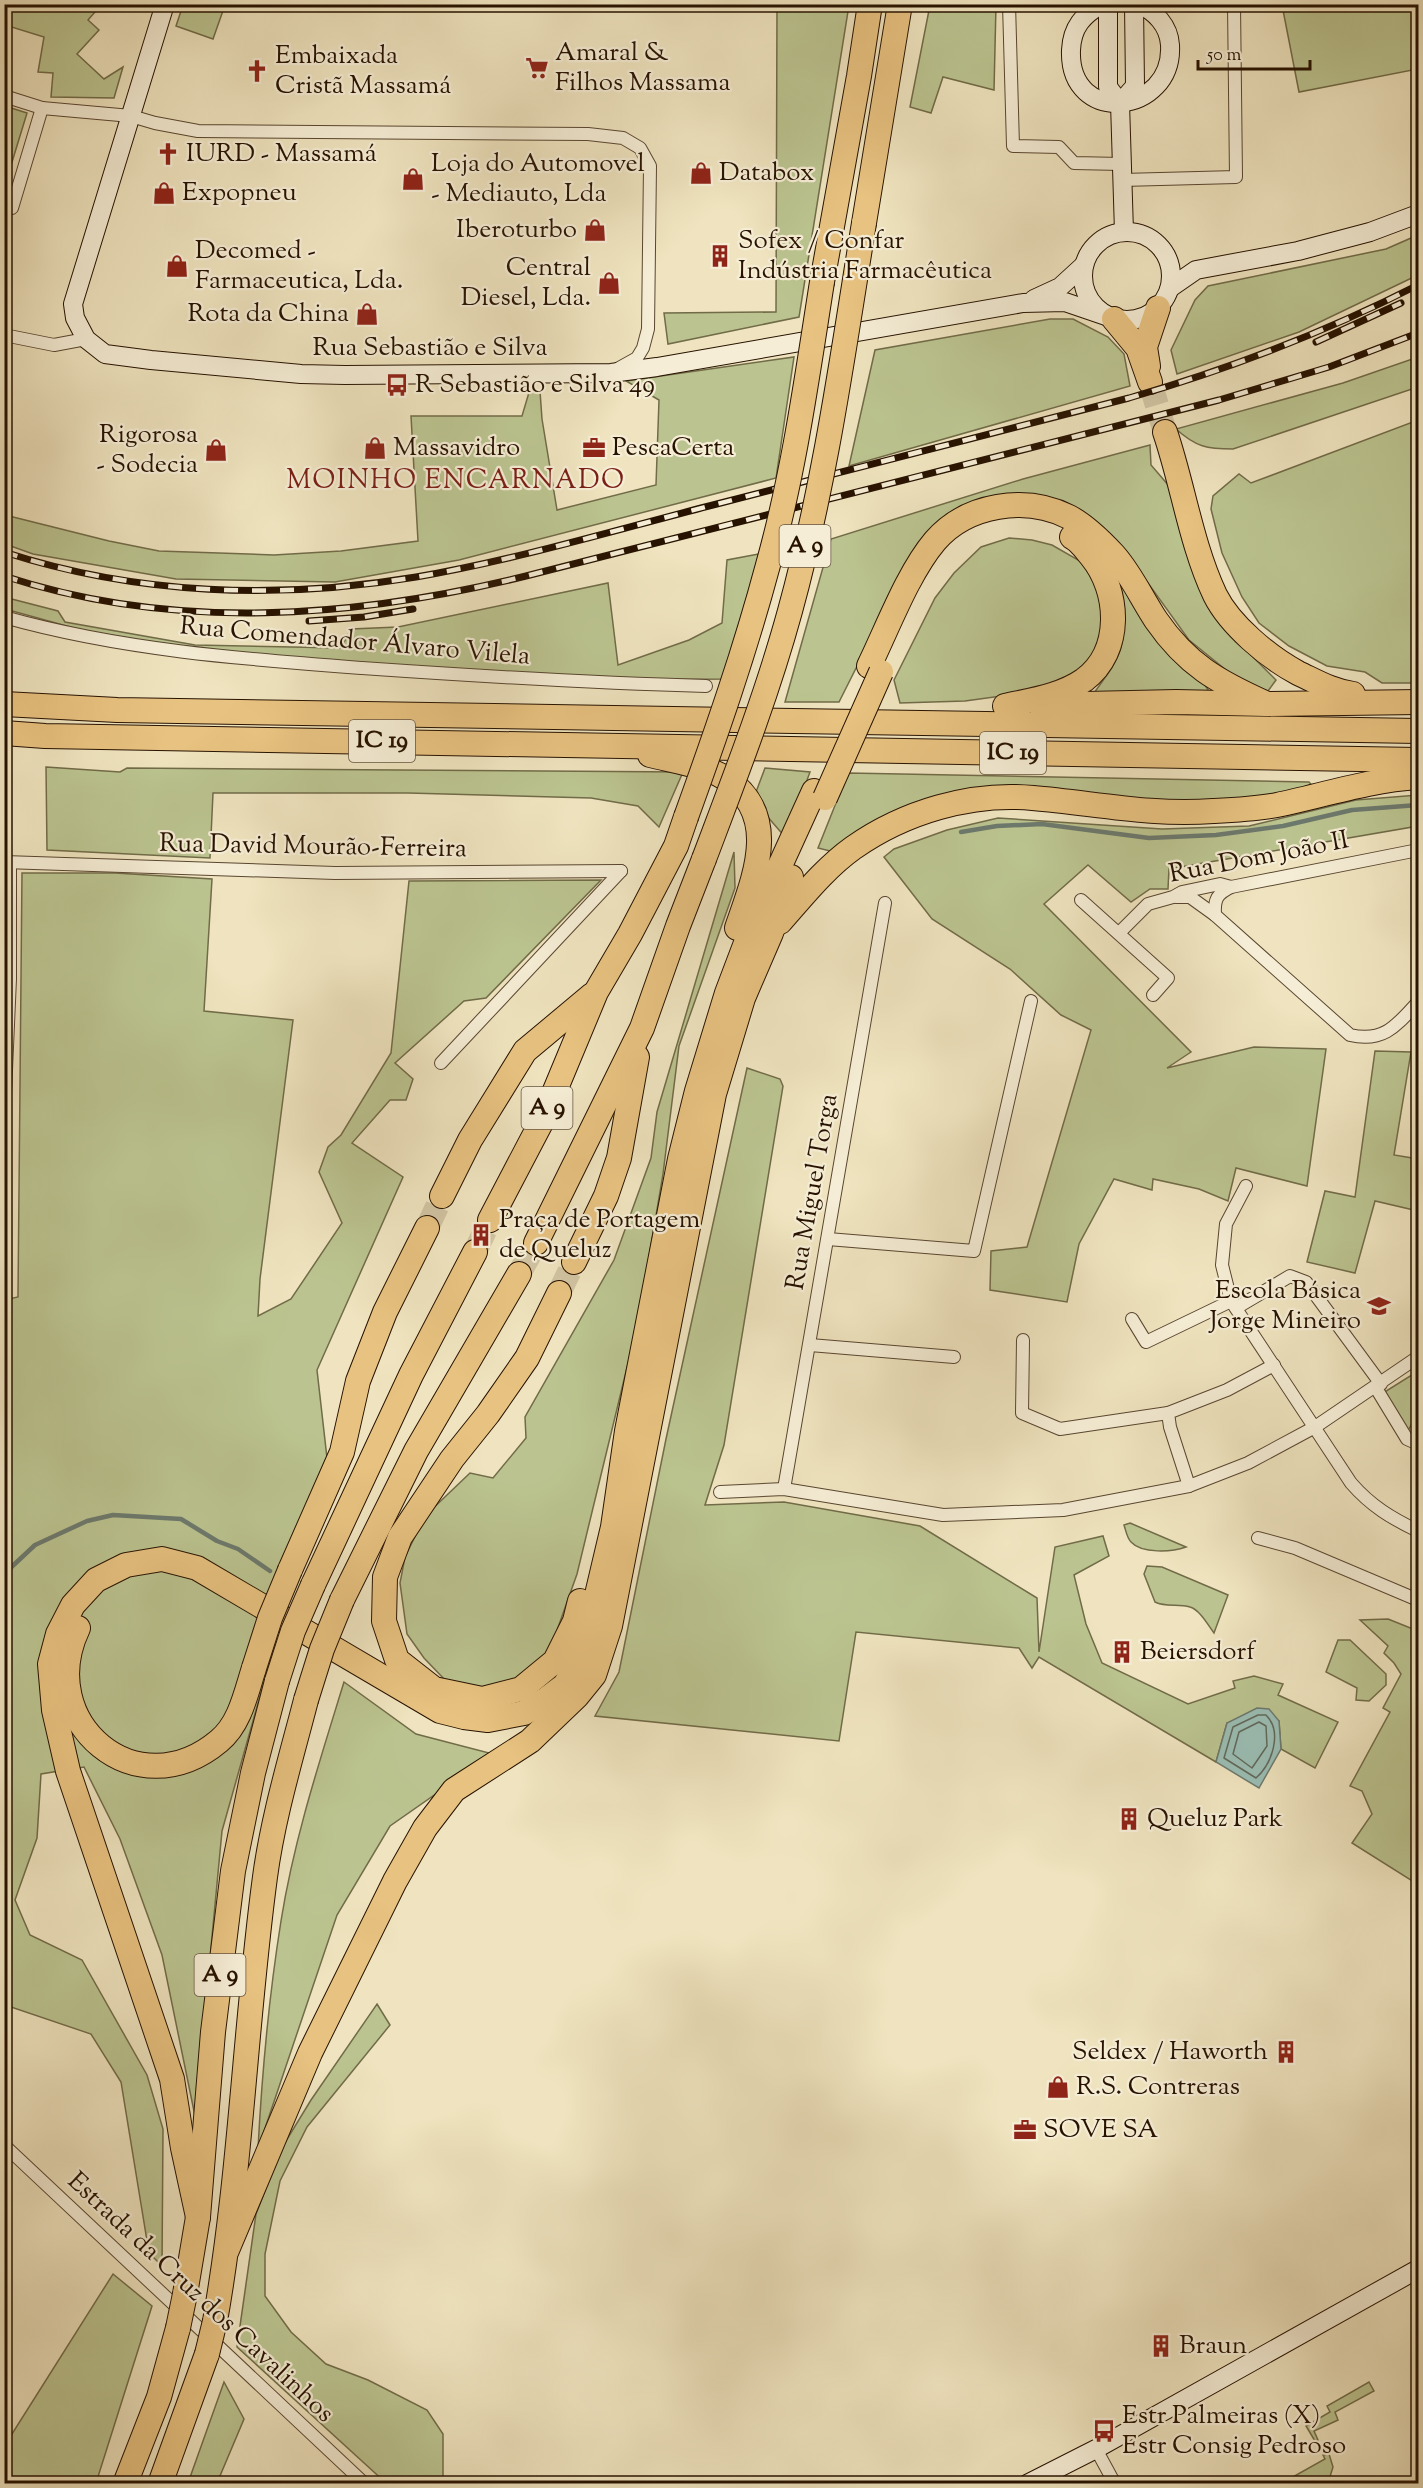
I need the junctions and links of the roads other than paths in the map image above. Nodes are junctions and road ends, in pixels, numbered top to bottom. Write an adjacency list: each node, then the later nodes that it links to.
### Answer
1 (165, 4): 12 (street)
2 (870, 4): 51 (highway, A 9, bridge)
3 (900, 4): 55 (highway, A 9, bridge)
4 (1009, 4): 13 (street)
5 (1102, 4): 10 (street)
6 (1108, 4): 10 (street)
7 (1136, 4): 10 (street); 10 (street)
8 (1234, 4): 13 (street)
9 (4, 96): 11 (street, Rua Sebastião e Silva)
10 (1120, 103): 13 (street)
11 (42, 108): 12 (street, Rua Sebastião e Silva); 14 (street)
12 (131, 116): 24 (street); 25 (street, Rua Sebastião e Silva)
13 (1122, 172): 16 (street)
14 (4, 206)
15 (1419, 214): 18 (street)
16 (1124, 232): 17 (street); 19 (street)
17 (1163, 250): 18 (street); 20 (street)
18 (1231, 262): 20 (street)
19 (1084, 266): 21 (street); 22 (street)
20 (1164, 298): 22 (street); 22 (highway)
21 (1023, 303): 22 (street); 25 (street, Rua Sebastião e Silva)
22 (1110, 317)
23 (4, 335): 24 (street)
24 (86, 339): 25 (street, Rua Sebastião e Silva)
25 (611, 373)
26 (1166, 433): 30 (highway)
27 (4, 616): 29 (street, Rua Comendador Álvaro Vilela)
28 (875, 669): 32 (highway); 33 (highway); 40 (highway, bridge)
29 (706, 686)
30 (1411, 702): 32 (highway)
31 (4, 704): 34 (highway, IC 19)
32 (1267, 704): 33 (highway)
33 (1005, 706): 34 (highway)
34 (904, 722): 35 (highway, IC 19)
35 (1419, 731)
36 (4, 733): 37 (highway, IC 19)
37 (607, 745): 38 (highway, IC 19); 58 (highway)
38 (1419, 760)
39 (1419, 777): 48 (highway)
40 (819, 794): 48 (highway); 58 (highway)
41 (1419, 850): 43 (street, Rua Dom João II)
42 (7, 863): 50 (street); 56 (street, Rua David Mourão-Ferreira)
43 (1231, 886): 44 (street, Rua Dom João II); 47 (street)
44 (1173, 897): 47 (street); 49 (street, Rua Dom João II)
45 (1081, 900): 49 (street)
46 (885, 903): 63 (street, Rua Miguel Torga)
47 (1215, 915): 54 (street)
48 (771, 933): 87 (highway)
49 (1119, 933): 52 (street)
50 (7, 979): 57 (street)
51 (596, 992): 60 (highway); 61 (highway, A 9)
52 (1153, 995)
53 (1031, 1001): 63 (street)
54 (1419, 1002)
55 (642, 1028): 64 (highway, A 9); 66 (highway)
56 (441, 1063)
57 (4, 1115)
58 (680, 1159): 79 (highway)
59 (1246, 1185): 69 (street)
60 (442, 1196)
61 (490, 1220)
62 (427, 1228): 87 (highway, bridge)
63 (828, 1239): 72 (street, Rua Miguel Torga)
64 (536, 1243)
65 (475, 1252): 89 (highway, A 9, bridge)
66 (574, 1262)
67 (519, 1274): 90 (highway, A 9, bridge)
68 (558, 1293): 79 (highway)
69 (1234, 1305): 70 (street); 75 (street); 76 (street)
70 (1132, 1319)
71 (1023, 1340): 77 (street)
72 (810, 1345): 73 (street); 82 (street, Rua Miguel Torga)
73 (954, 1357)
74 (1419, 1358): 76 (street)
75 (1274, 1365): 77 (street); 78 (street)
76 (1379, 1386): 78 (street); 80 (street)
77 (1168, 1413): 81 (street)
78 (1314, 1427): 81 (street); 84 (street)
79 (627, 1431): 89 (highway)
80 (1419, 1444)
81 (1189, 1486): 82 (street)
82 (784, 1489): 83 (street)
83 (720, 1492)
84 (1419, 1531)
85 (1258, 1538): 86 (street)
86 (1419, 1600)
87 (555, 1718): 90 (highway)
88 (4, 2145): 95 (street, Estrada da Cruz dos Cavalinhos)
89 (198, 2217): 93 (highway, A 9, bridge)
90 (227, 2250): 94 (highway, A 9, bridge)
91 (1419, 2269): 92 (street)
92 (1096, 2449): 96 (street); 97 (street)
93 (125, 2484)
94 (160, 2484)
95 (365, 2484)
96 (1027, 2484)
97 (1115, 2484)

